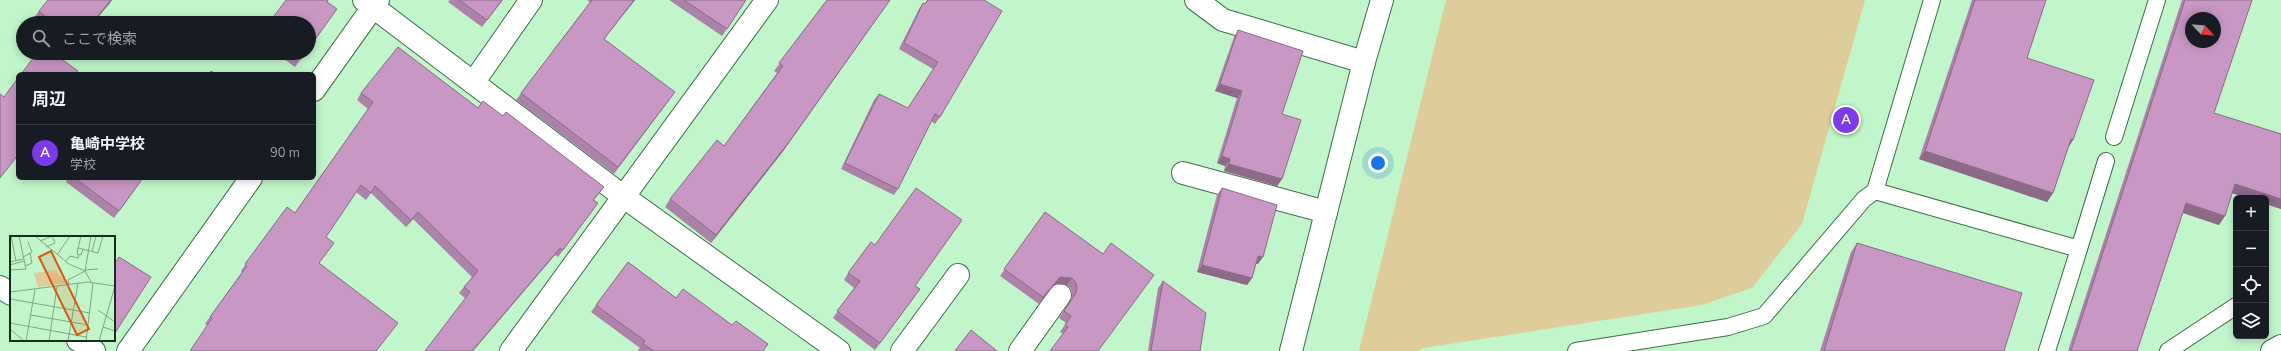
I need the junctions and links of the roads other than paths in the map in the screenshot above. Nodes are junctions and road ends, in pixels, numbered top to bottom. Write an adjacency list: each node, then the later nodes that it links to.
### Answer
1 (531, 0): 9 (street)
2 (767, 0): 16 (street)
3 (1196, 0): 8 (street)
4 (1382, 0): 8 (street)
5 (1932, 0): 15 (lane)
6 (2157, 0): 11 (lane)
7 (372, 2): 9 (street); 10 (street)
8 (1364, 62): 17 (street)
9 (473, 83): 16 (street)
10 (316, 87)
11 (2114, 137)
12 (2106, 162): 18 (lane)
13 (1184, 173): 17 (street)
14 (250, 180): 27 (street)
15 (1875, 191): 18 (lane); 33 (lane)
16 (624, 197): 28 (street); 29 (street)
17 (1326, 212): 32 (street)
18 (2079, 249): 34 (lane)
19 (958, 275): 30 (street)
20 (0, 287): 21 (street)
21 (10, 293)
22 (1060, 295): 31 (street)
23 (2233, 308): 35 (lane)
24 (79, 341): 26 (street)
25 (2281, 346): 36 (street)
26 (94, 351)
27 (128, 351)
28 (511, 351)
29 (839, 351)
30 (902, 351)
31 (1020, 351)
32 (1291, 351)
33 (1576, 351)
34 (2047, 351)
35 (2168, 351)
36 (2272, 351)

